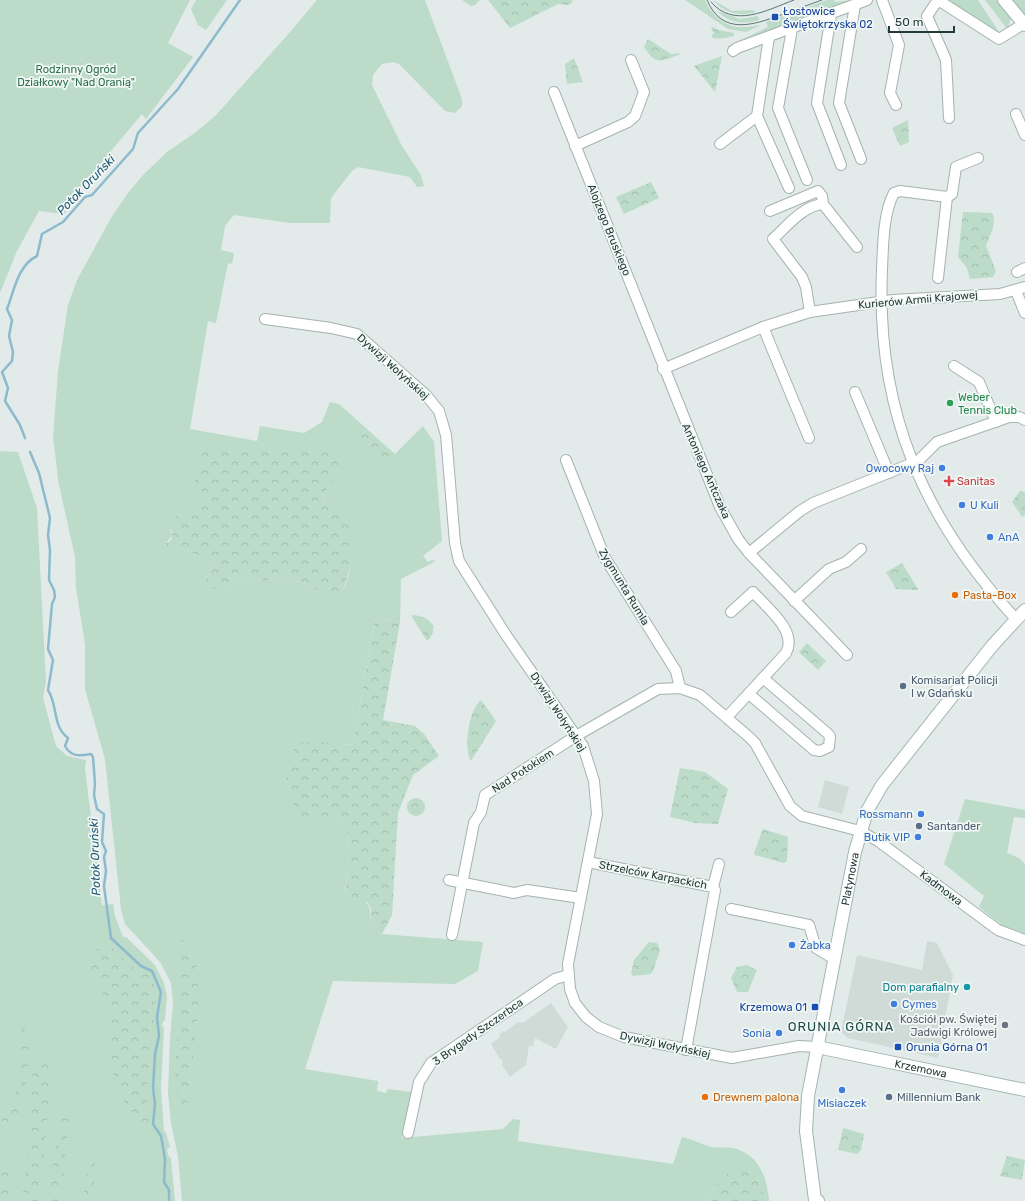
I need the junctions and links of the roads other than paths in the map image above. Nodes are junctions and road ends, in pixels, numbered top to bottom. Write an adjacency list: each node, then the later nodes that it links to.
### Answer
1 (867, 0): 5 (street)
2 (882, 0): 13 (street)
3 (938, 0): 7 (street); 16 (street)
4 (1004, 0): 7 (street)
5 (855, 5): 6 (street); 21 (street)
6 (831, 15): 8 (street); 22 (street)
7 (1025, 24)
8 (792, 29): 9 (street); 23 (street)
9 (769, 37): 10 (street); 15 (street)
10 (733, 52)
11 (631, 60): 19 (street)
12 (554, 92): 19 (street, Alojzego Bruskiego)
13 (896, 105)
14 (1016, 114): 17 (street)
15 (757, 116): 18 (street); 24 (street)
16 (949, 118)
17 (1025, 135)
18 (720, 144)
19 (575, 146): 37 (street, Alojzego Bruskiego)
20 (978, 158): 25 (street)
21 (861, 159)
22 (841, 165)
23 (807, 180)
24 (789, 188)
25 (947, 197): 29 (street); 31 (street)
26 (823, 204): 27 (street); 28 (street); 32 (street)
27 (770, 211)
28 (857, 247)
29 (938, 278)
30 (1021, 289): 31 (street, Kurierów Armii Krajowej); 33 (street, Kurierów Armii Krajowej)
31 (881, 302): 32 (street, Kurierów Armii Krajowej); 43 (street)
32 (810, 312): 35 (street, Kurierów Armii Krajowej)
33 (1025, 313)
34 (265, 319): 56 (street, Dywizji Wołyńskiej)
35 (763, 327): 37 (street, Kurierów Armii Krajowej); 41 (street)
36 (954, 366): 40 (street)
37 (663, 369): 46 (street, Antoniego Antczaka)
38 (854, 392): 44 (street)
39 (1025, 420): 40 (street)
40 (996, 422): 43 (street)
41 (809, 438)
42 (566, 460): 53 (street, Zygmunta Rumla)
43 (913, 464): 44 (street); 50 (street)
44 (889, 473): 46 (street)
45 (861, 549): 47 (street)
46 (749, 553): 47 (street, Antoniego Antczaka)
47 (794, 601): 51 (street, Antoniego Antczaka)
48 (1025, 610): 50 (street, Platynowa)
49 (731, 612): 52 (street)
50 (1016, 619): 57 (street, Platynowa)
51 (847, 655)
52 (763, 678): 54 (street); 54 (street)
53 (680, 688): 55 (street); 56 (street)
54 (749, 694): 55 (street)
55 (727, 717): 57 (street)
56 (576, 736): 58 (street, Dywizji Wołyńskiej); 61 (street, Nad Potokiem)
57 (860, 831): 66 (street, Kadmowa); 67 (street, Platynowa)
58 (588, 862): 62 (street, Strzelców Karpackich); 63 (street, Dywizji Wołyńskiej)
59 (719, 864): 62 (street)
60 (449, 880): 61 (street)
61 (462, 882): 63 (street); 65 (street, Nad Potokiem)
62 (713, 887): 70 (street, Strzelców Karpackich)
63 (581, 898): 68 (street, Dywizji Wołyńskiej)
64 (731, 909): 67 (street)
65 (452, 935)
66 (1025, 940)
67 (834, 958): 69 (street, Platynowa)
68 (568, 975): 70 (street, Dywizji Wołyńskiej); 72 (street, 3 Brygady Szczerbca)
69 (817, 1047): 70 (street, Dywizji Wołyńskiej); 71 (street, Krzemowa); 73 (street, Platynowa)
70 (686, 1050)
71 (1025, 1090)
72 (408, 1133)
73 (816, 1201)

